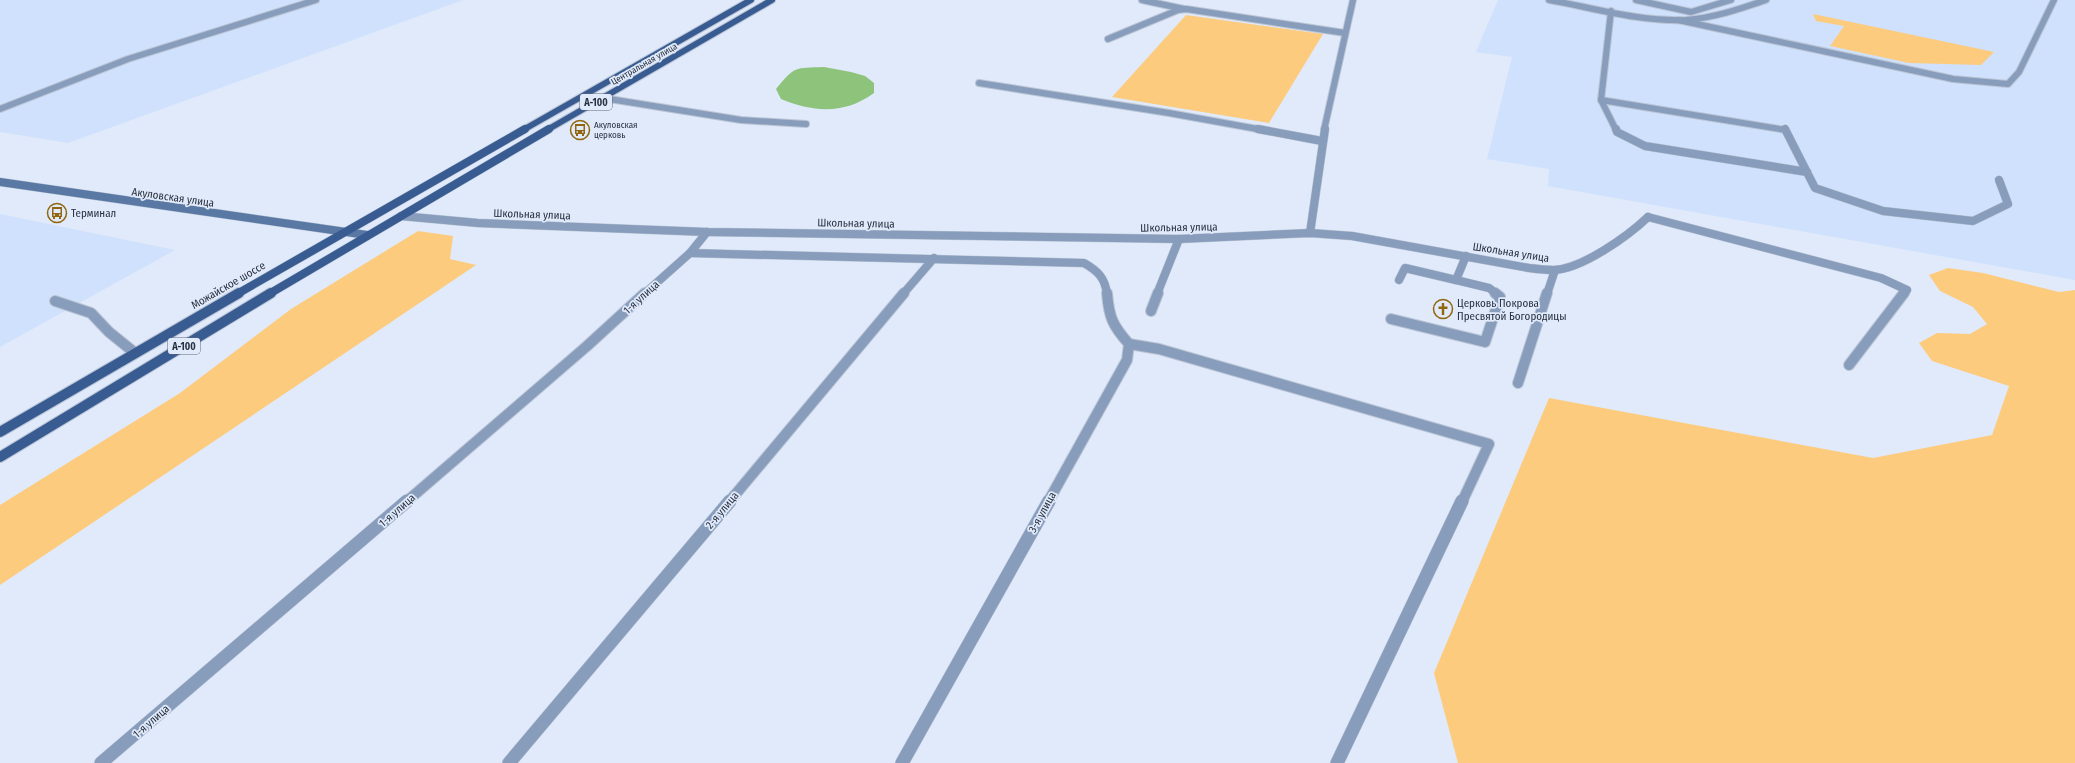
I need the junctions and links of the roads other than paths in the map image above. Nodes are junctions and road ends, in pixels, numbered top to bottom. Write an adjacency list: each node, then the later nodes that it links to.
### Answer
1 (316, 0): 19 (street)
2 (751, 0): 22 (main road, Центральная улица / А-100)
3 (772, 0): 17 (main road, Центральная улица / А-100)
4 (1142, 0): 11 (street)
5 (1353, 0): 14 (street)
6 (1549, 0): 12 (street)
7 (1636, 0): 8 (street)
8 (1732, 0)
9 (1766, 0): 13 (street)
10 (2054, 0): 13 (street)
11 (1186, 9): 14 (street); 15 (street)
12 (1611, 11): 13 (street); 18 (street)
13 (1678, 20)
14 (1345, 33): 21 (street)
15 (1108, 39)
16 (979, 82): 21 (street)
17 (603, 98): 20 (street); 26 (main road, Центральная улица / А-100)
18 (1601, 100): 23 (street); 23 (street)
19 (0, 109)
20 (806, 124)
21 (1322, 141): 29 (street)
22 (470, 161): 27 (main road, Можайское шоссе / А-100)
23 (1807, 172): 24 (street)
24 (1999, 180)
25 (0, 182): 27 (street, Акуловская улица)
26 (401, 216): 28 (street, Школьная улица); 30 (main road, А-100)
27 (344, 232): 30 (street, Акуловская улица); 42 (main road, Можайское шоссе / А-100)
28 (706, 232): 31 (street, Школьная улица); 32 (street, 1-я улица)
29 (1310, 233): 31 (street, Школьная улица); 33 (street, Школьная улица)
30 (367, 235): 46 (main road, А-100)
31 (1179, 239): 39 (street)
32 (690, 253): 34 (street); 47 (street, 1-я улица)
33 (1466, 256): 35 (street, Школьная улица); 37 (street)
34 (934, 258): 41 (street); 48 (street, 2-я улица)
35 (1555, 270): 43 (street, Школьная улица); 44 (street)
36 (1399, 280): 37 (street)
37 (1456, 280): 40 (street)
38 (55, 301): 42 (street)
39 (1151, 311)
40 (1391, 319)
41 (1129, 344): 49 (street, 3-я улица); 50 (street)
42 (135, 353): 45 (main road, Можайское шоссе / А-100)
43 (1850, 365)
44 (1518, 382)
45 (0, 432)
46 (0, 457)
47 (101, 763)
48 (509, 763)
49 (902, 763)
50 (1337, 763)

